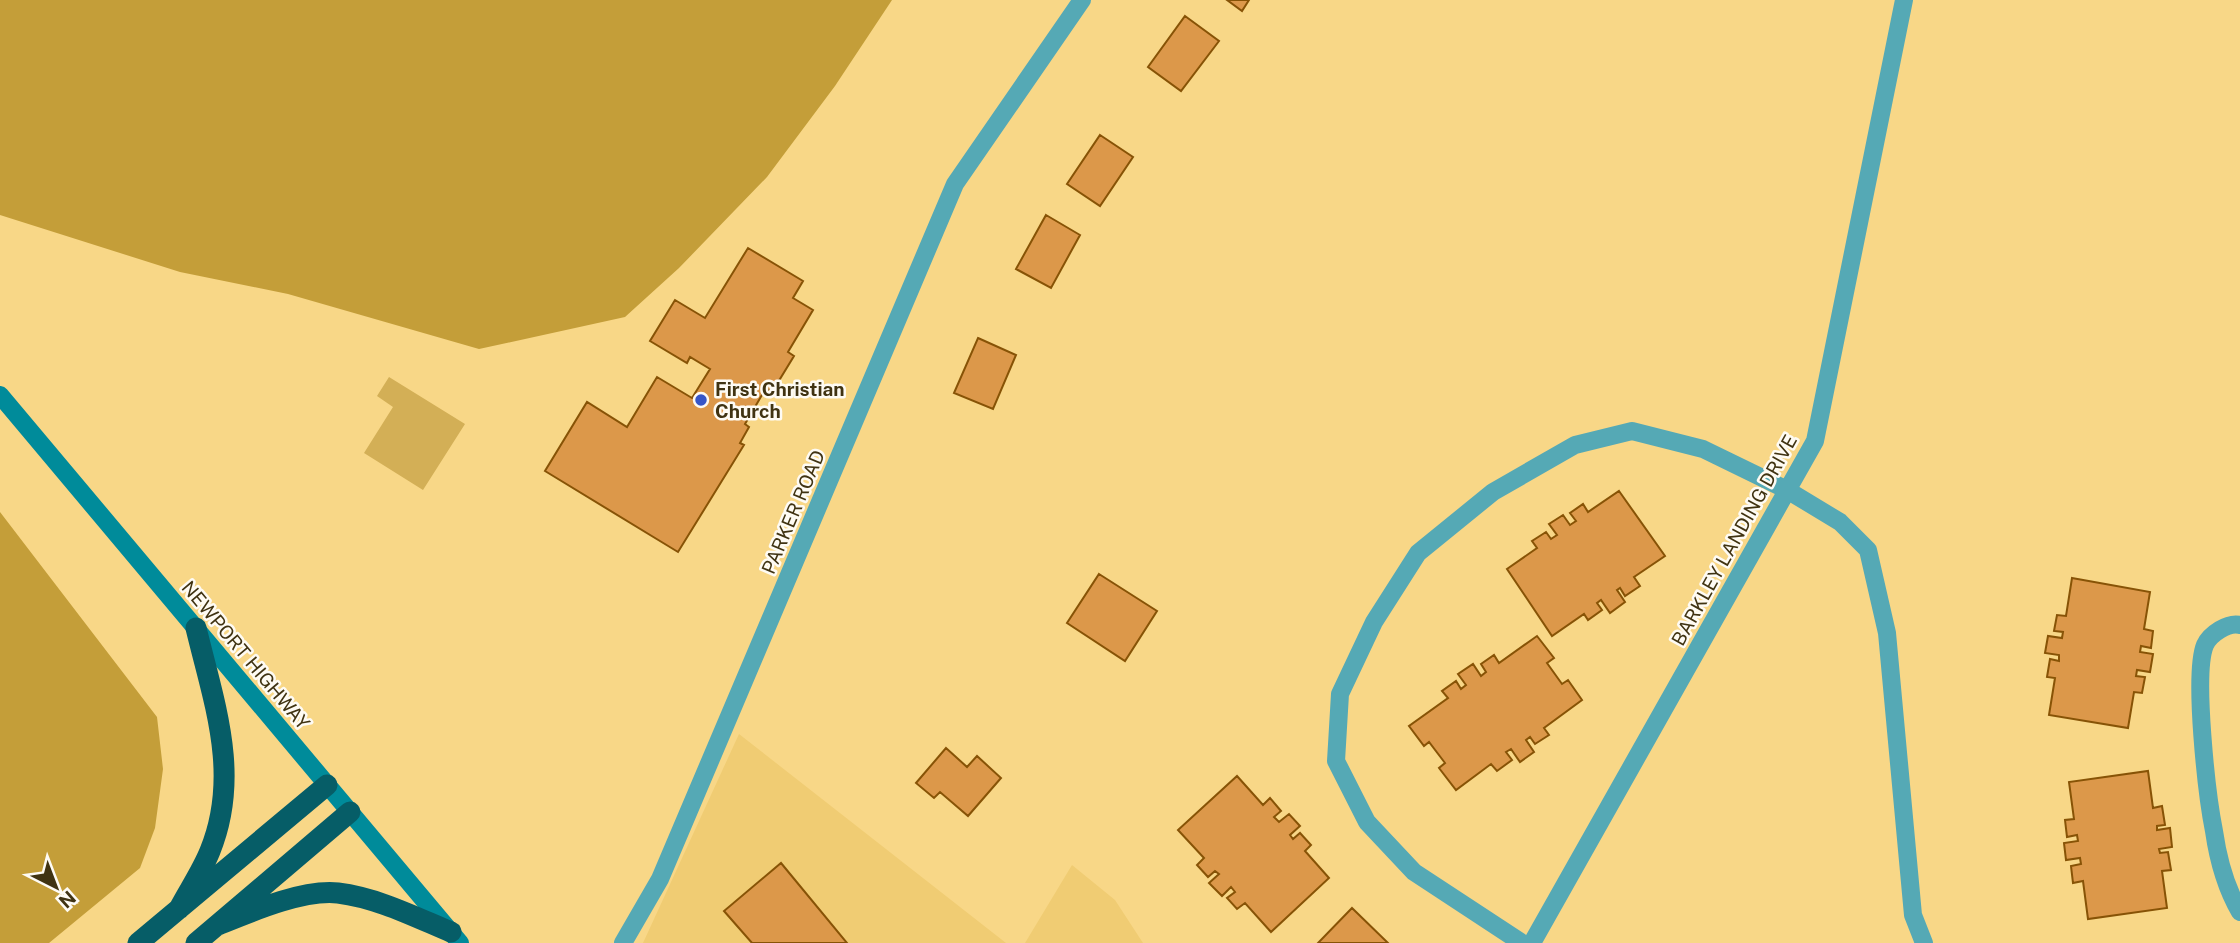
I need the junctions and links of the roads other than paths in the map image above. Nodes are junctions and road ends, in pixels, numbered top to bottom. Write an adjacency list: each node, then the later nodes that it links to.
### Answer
1 (1082, 0): 16 (street, PARKER ROAD)
2 (1904, 0): 4 (street, BARKLEY LANDING DRIVE)
3 (0, 395): 6 (main road, NEWPORT HIGHWAY)
4 (1787, 490): 17 (street); 18 (street, BARKLEY LANDING DRIVE); 19 (street)
5 (2240, 625): 9 (street)
6 (196, 628): 7 (main road, NEWPORT HIGHWAY); 10 (highway)
7 (327, 785): 8 (main road, NEWPORT HIGHWAY); 10 (highway)
8 (350, 812): 12 (highway); 13 (main road, NEWPORT HIGHWAY)
9 (2232, 867): 11 (street)
10 (179, 909): 14 (highway)
11 (2240, 912)
12 (218, 925): 13 (highway); 15 (highway)
13 (456, 938)
14 (138, 943)
15 (196, 943)
16 (623, 943)
17 (1522, 943)
18 (1532, 943)
19 (1924, 943)

